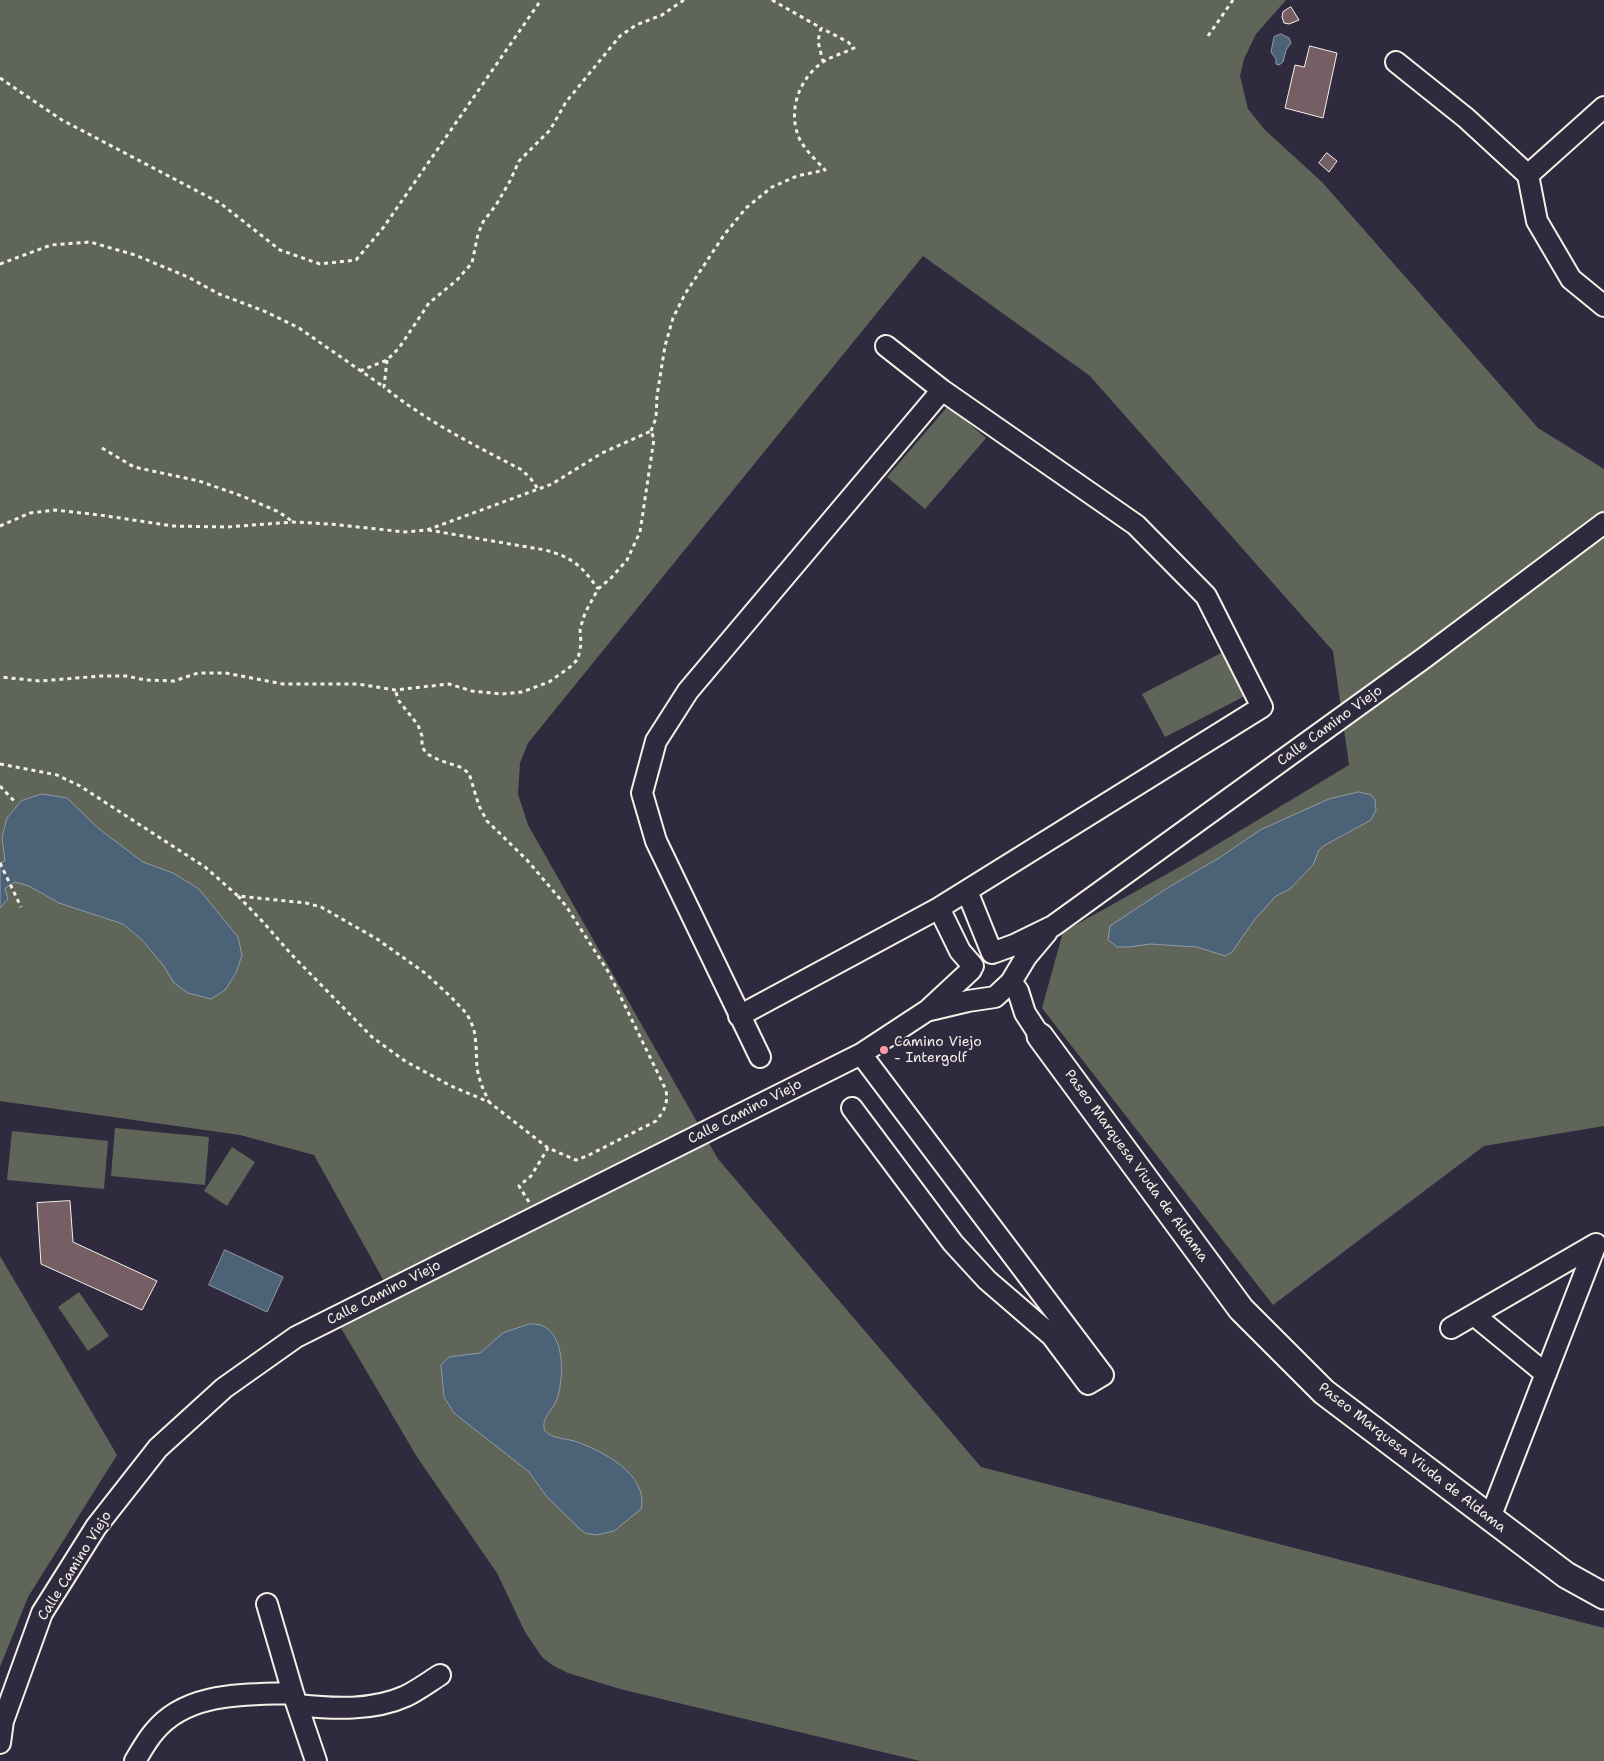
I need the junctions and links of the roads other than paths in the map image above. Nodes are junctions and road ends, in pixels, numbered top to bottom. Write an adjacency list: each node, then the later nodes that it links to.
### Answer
1 (1396, 62): 3 (street)
2 (1604, 107): 3 (street)
3 (1528, 175): 4 (street)
4 (1604, 306)
5 (886, 346): 6 (street)
6 (942, 390): 8 (street); 16 (street)
7 (1604, 523): 10 (street, Calle Camino Viejo)
8 (968, 891): 9 (street); 11 (street)
9 (939, 908): 12 (street); 16 (street)
10 (1053, 926): 11 (street, Calle Camino Viejo); 13 (street, Calle Camino Viejo)
11 (994, 953): 12 (street); 13 (street)
12 (972, 968): 14 (street); 15 (street, Calle Camino Viejo)
13 (1014, 977): 14 (street); 17 (street, Paseo Marquesa Viuda de Aldama)
14 (992, 997): 15 (street, Calle Camino Viejo); 17 (street, Paseo Marquesa Viuda de Aldama)
15 (928, 1010): 18 (street, Calle Camino Viejo)
16 (739, 1016): 19 (street)
17 (1040, 1036): 25 (street, Paseo Marquesa Viuda de Aldama)
18 (861, 1054): 20 (street); 30 (street, Calle Camino Viejo)
19 (760, 1057)
20 (852, 1108)
21 (1600, 1242): 22 (street); 24 (street)
22 (1474, 1314): 23 (street); 24 (street)
23 (1451, 1328)
24 (1546, 1374): 25 (street)
25 (1490, 1518): 26 (street, Paseo Marquesa Viuda de Aldama)
26 (1604, 1596)
27 (267, 1604): 29 (street)
28 (440, 1675): 29 (street)
29 (296, 1699): 31 (street); 32 (street)
30 (0, 1743)
31 (135, 1761)
32 (316, 1761)

